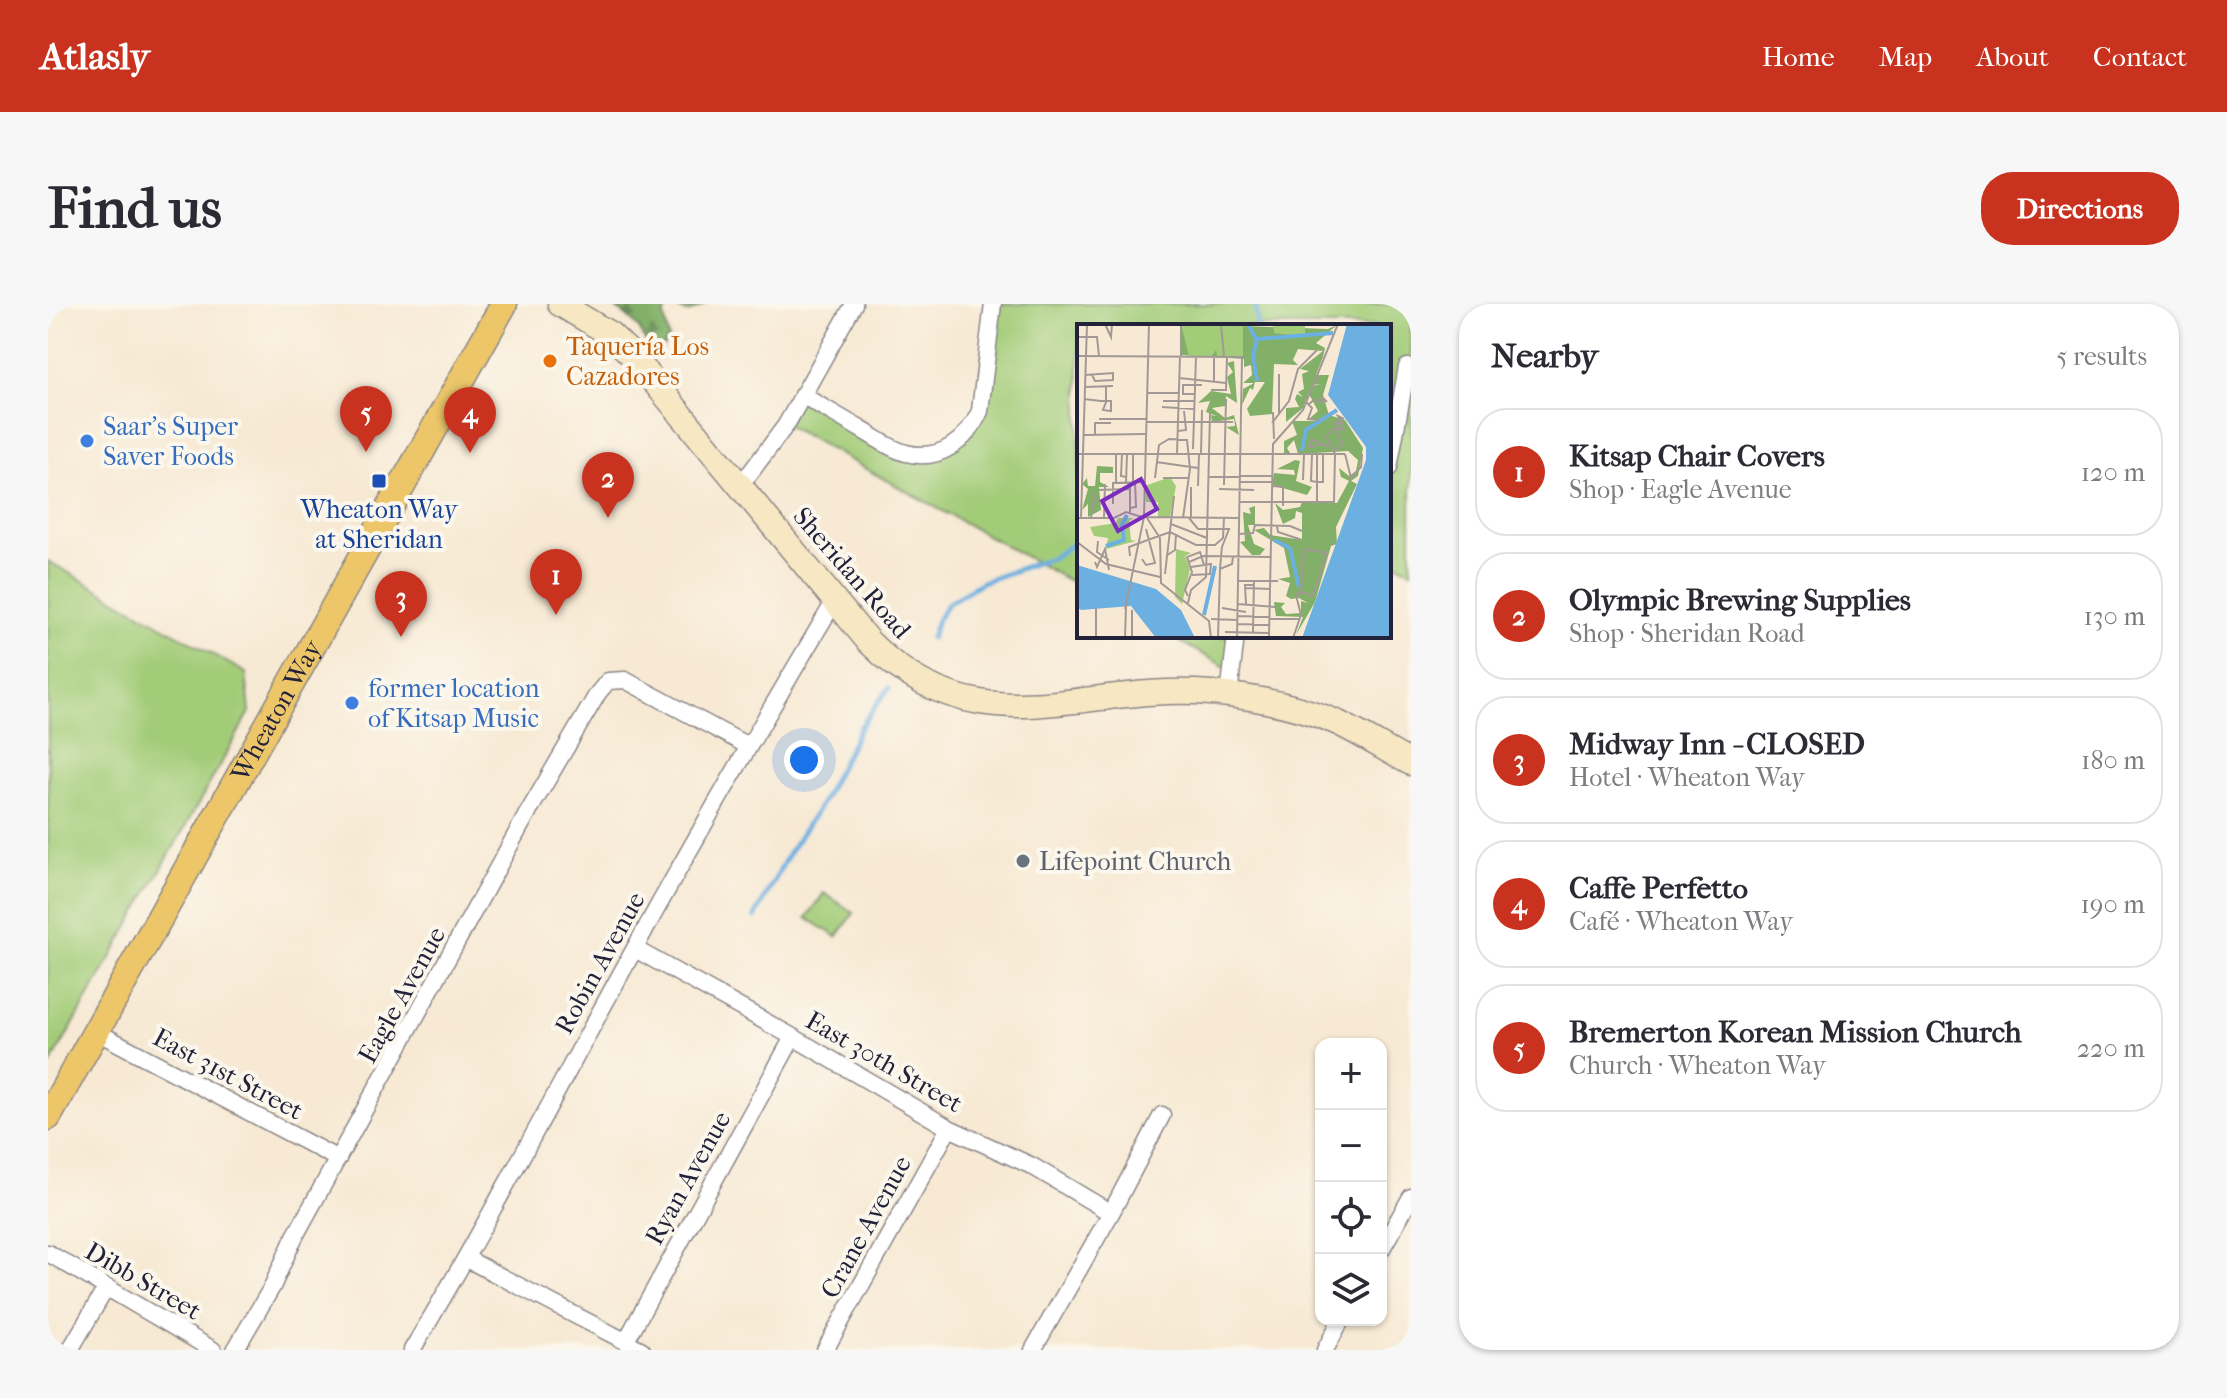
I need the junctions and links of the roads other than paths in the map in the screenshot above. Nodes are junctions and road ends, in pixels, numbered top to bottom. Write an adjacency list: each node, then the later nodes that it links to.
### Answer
1 (504, 304): 15 (main road, Wheaton Way)
2 (560, 304): 8 (main road, Sheridan Road)
3 (854, 304): 6 (street)
4 (993, 304): 6 (street)
5 (1407, 367): 7 (street)
6 (802, 395): 8 (street)
7 (1391, 457)
8 (739, 484): 9 (main road, Sheridan Road)
9 (834, 602): 11 (main road, Sheridan Road); 12 (street, Robin Avenue)
10 (1236, 638): 11 (street)
11 (1229, 695): 13 (main road, Sheridan Road)
12 (748, 746): 14 (street, Robin Avenue); 20 (street, Eagle Avenue)
13 (1411, 763)
14 (635, 949): 16 (street, East 30th Street); 25 (street, Robin Avenue)
15 (95, 1031): 18 (main road, Wheaton Way); 20 (street, East 31st Street)
16 (793, 1037): 19 (street, East 30th Street); 28 (street, Ryan Avenue)
17 (1162, 1115): 22 (street)
18 (48, 1117)
19 (949, 1128): 22 (street, East 30th Street); 34 (street, Crane Avenue)
20 (338, 1159): 31 (street, Eagle Avenue)
21 (1411, 1197): 23 (street)
22 (1111, 1213): 35 (street)
23 (1387, 1239)
24 (48, 1253): 26 (street, Dibb Street)
25 (467, 1259): 28 (street); 32 (street, Robin Avenue)
26 (106, 1288): 29 (street); 30 (street, Dibb Street)
27 (1338, 1326): 36 (street)
28 (626, 1341): 33 (street)
29 (70, 1350)
30 (213, 1350)
31 (235, 1350)
32 (412, 1350)
33 (642, 1350)
34 (825, 1350)
35 (1033, 1350)
36 (1325, 1350)

